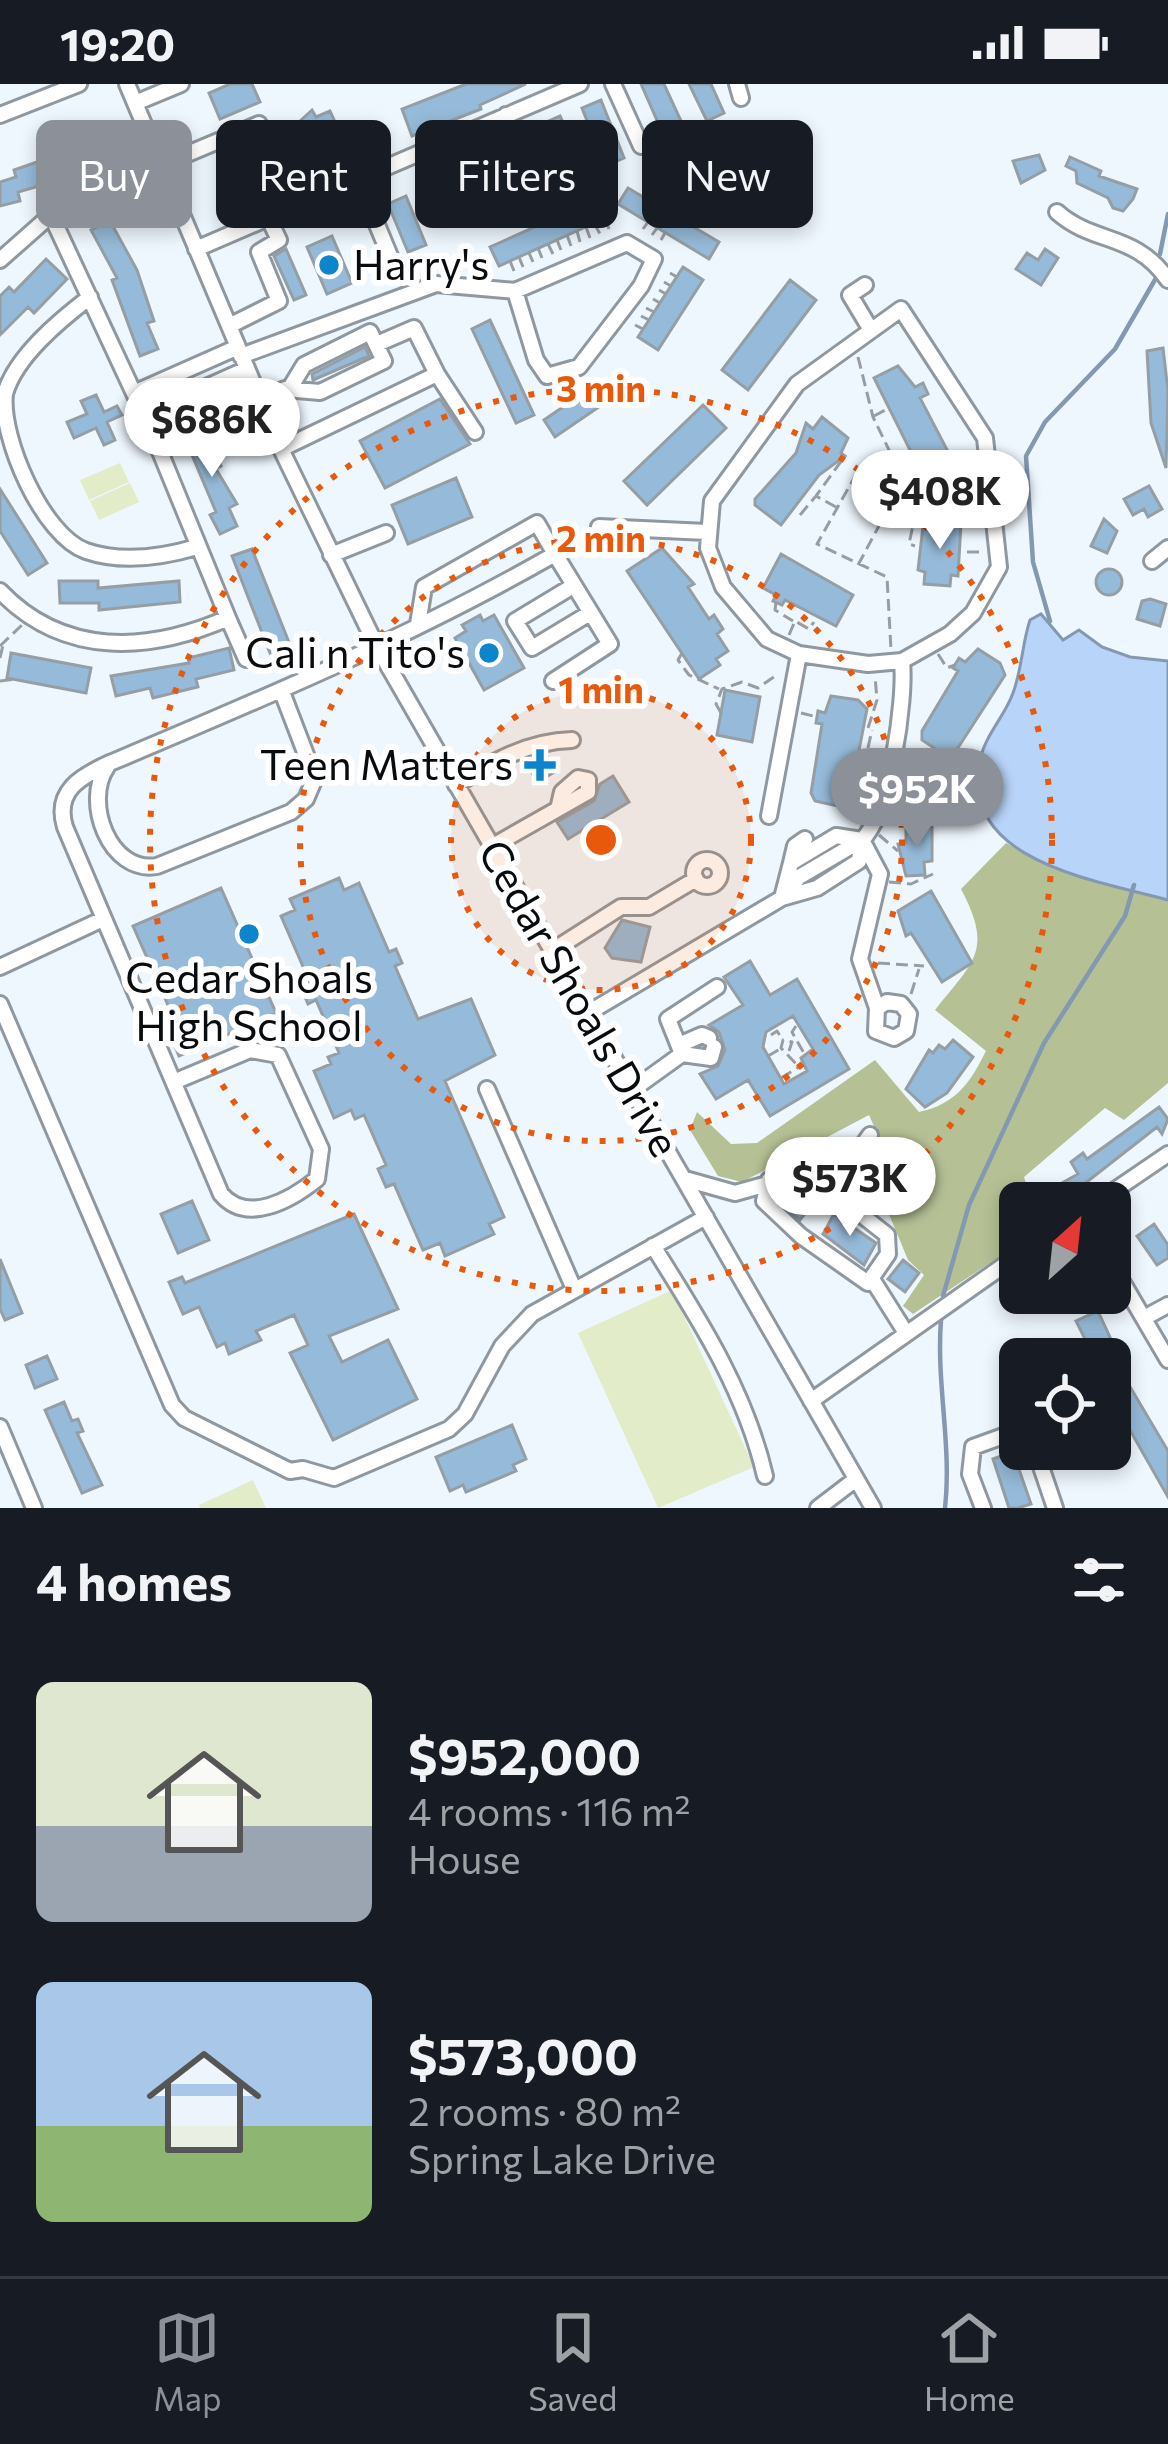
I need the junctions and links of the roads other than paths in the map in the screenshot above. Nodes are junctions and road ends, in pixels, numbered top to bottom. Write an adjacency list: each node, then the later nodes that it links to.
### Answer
1 (26, 84): 8 (street)
2 (127, 84): 10 (street, Cedar Shoals Drive)
3 (181, 84): 10 (street)
4 (532, 84): 9 (street)
5 (580, 84): 9 (street)
6 (613, 84): 16 (street)
7 (67, 86): 8 (street)
8 (32, 101): 11 (street)
9 (539, 101): 12 (street)
10 (135, 103): 13 (street, Cedar Shoals Drive)
11 (0, 115)
12 (506, 116): 14 (street); 15 (street)
13 (142, 120)
14 (496, 120)
15 (508, 120)
16 (641, 146)
17 (1057, 212): 25 (street)
18 (187, 228): 22 (street, Cedar Shoals Drive)
19 (243, 228): 22 (street)
20 (273, 228): 29 (street)
21 (378, 228): 23 (street)
22 (196, 249): 29 (street, Cedar Shoals Drive)
23 (390, 256)
24 (0, 260): 28 (street)
25 (1168, 280)
26 (865, 285): 30 (street)
27 (515, 291): 27 (street); 32 (street)
28 (90, 297): 36 (street); 45 (street)
29 (229, 326): 32 (street, Cedar Shoals Drive)
30 (872, 330): 43 (street); 57 (street)
31 (377, 344): 34 (street); 35 (street); 35 (street)
32 (242, 358): 33 (street); 37 (street); 38 (street, Cedar Shoals Drive)
33 (180, 373): 36 (street); 37 (street)
34 (437, 374): 40 (street); 41 (street)
35 (290, 388): 38 (street)
36 (134, 393): 39 (street)
37 (191, 394): 39 (street)
38 (260, 399): 41 (street, Cedar Shoals Drive)
39 (144, 415): 45 (street)
40 (475, 433)
41 (281, 449): 48 (street, Cedar Shoals Drive)
42 (599, 527): 43 (street)
43 (707, 532): 56 (street)
44 (386, 533): 48 (street)
45 (197, 547): 53 (street)
46 (1168, 548): 49 (street)
47 (555, 554): 50 (street); 54 (street); 54 (street)
48 (331, 555): 55 (street, Cedar Shoals Drive)
49 (1151, 561)
50 (573, 586): 52 (street); 52 (street)
51 (0, 591): 53 (street)
52 (590, 613): 59 (street)
53 (228, 618): 58 (street)
54 (418, 624): 55 (street)
55 (375, 643): 60 (street); 63 (street, Cedar Shoals Drive)
56 (799, 654): 57 (street); 65 (street)
57 (897, 657): 67 (street)
58 (246, 659)
59 (553, 681)
60 (283, 692): 62 (street); 62 (street)
61 (572, 740): 63 (street)
62 (110, 763): 72 (street)
63 (456, 785): 68 (street, Cedar Shoals Drive)
64 (559, 805): 68 (street)
65 (769, 816)
66 (806, 839): 69 (street)
67 (862, 840): 69 (street); 71 (street); 77 (street)
68 (491, 847): 73 (street, Cedar Shoals Drive)
69 (791, 862): 71 (street)
70 (696, 879): 73 (street)
71 (782, 898): 78 (street)
72 (103, 920): 74 (street); 80 (street)
73 (552, 951): 78 (street, Cedar Shoals Drive)
74 (0, 967)
75 (717, 987): 79 (street)
76 (0, 1004): 93 (street)
77 (877, 1008): 77 (street)
78 (588, 1013): 82 (street, Cedar Shoals Drive)
79 (680, 1050): 79 (street); 82 (street)
80 (176, 1081): 80 (street)
81 (487, 1089): 93 (street)
82 (632, 1090): 85 (street, Cedar Shoals Drive)
83 (870, 1136): 88 (street)
84 (1168, 1154): 86 (street)
85 (685, 1179): 87 (street); 89 (street, Cedar Shoals Drive)
86 (1127, 1182)
87 (764, 1185): 88 (street); 92 (street)
88 (830, 1192): 92 (street)
89 (706, 1217): 90 (street); 99 (street, Cedar Shoals Drive)
90 (653, 1246): 93 (street); 103 (street)
91 (999, 1269): 97 (street)
92 (872, 1279): 97 (street)
93 (574, 1289)
94 (1131, 1296): 96 (street)
95 (1168, 1305): 96 (street)
96 (1144, 1318): 98 (street)
97 (907, 1334): 99 (street)
98 (1168, 1360)
99 (811, 1401): 104 (street, Cedar Shoals Drive)
100 (0, 1427): 105 (street)
101 (999, 1438): 108 (street)
102 (1042, 1470): 109 (street)
103 (765, 1476)
104 (856, 1479): 106 (street); 107 (street, Cedar Shoals Drive)
105 (34, 1508)
106 (818, 1508)
107 (873, 1508)
108 (983, 1508)
109 (1055, 1508)

